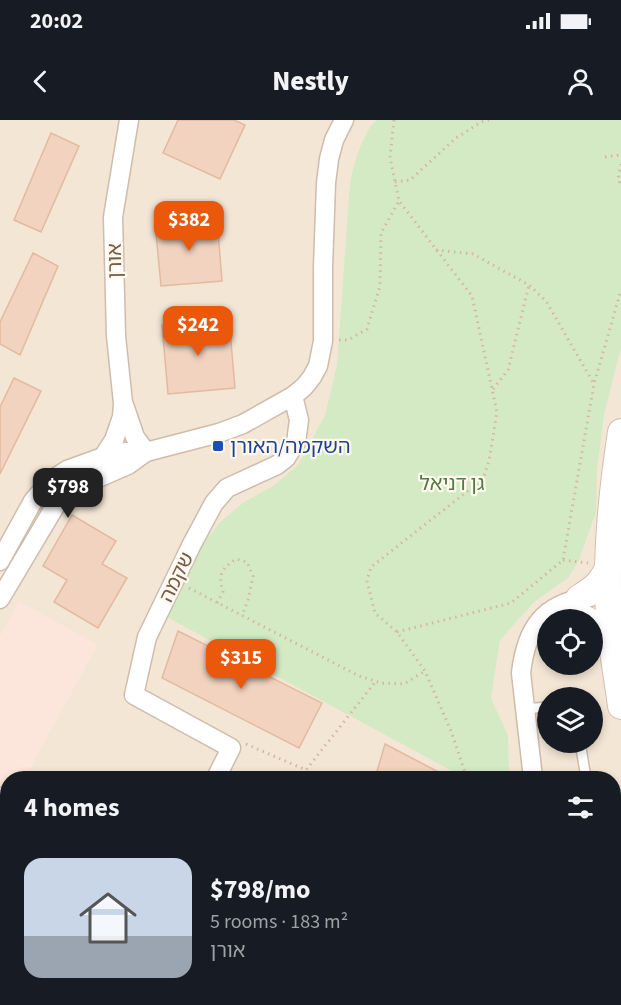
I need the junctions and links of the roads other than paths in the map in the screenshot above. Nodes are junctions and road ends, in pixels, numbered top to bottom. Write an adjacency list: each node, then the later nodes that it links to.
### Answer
1 (129, 120): 4 (street, אורן)
2 (344, 120): 3 (street)
3 (293, 396): 6 (street); 20 (street, שקמה)
4 (123, 403): 6 (street, אורן); 7 (street, אורן)
5 (621, 432): 12 (main road)
6 (146, 452): 7 (street); 9 (street)
7 (103, 457): 8 (street)
8 (0, 561)
9 (0, 599)
10 (554, 609): 11 (street)
11 (583, 609)
12 (597, 609)
13 (537, 624): 18 (street)
14 (603, 636): 16 (main road)
15 (537, 649): 18 (street)
16 (621, 706)
17 (537, 708): 18 (lane)
18 (524, 709): 21 (street)
19 (582, 753): 22 (lane)
20 (220, 771)
21 (532, 771)
22 (585, 771)

